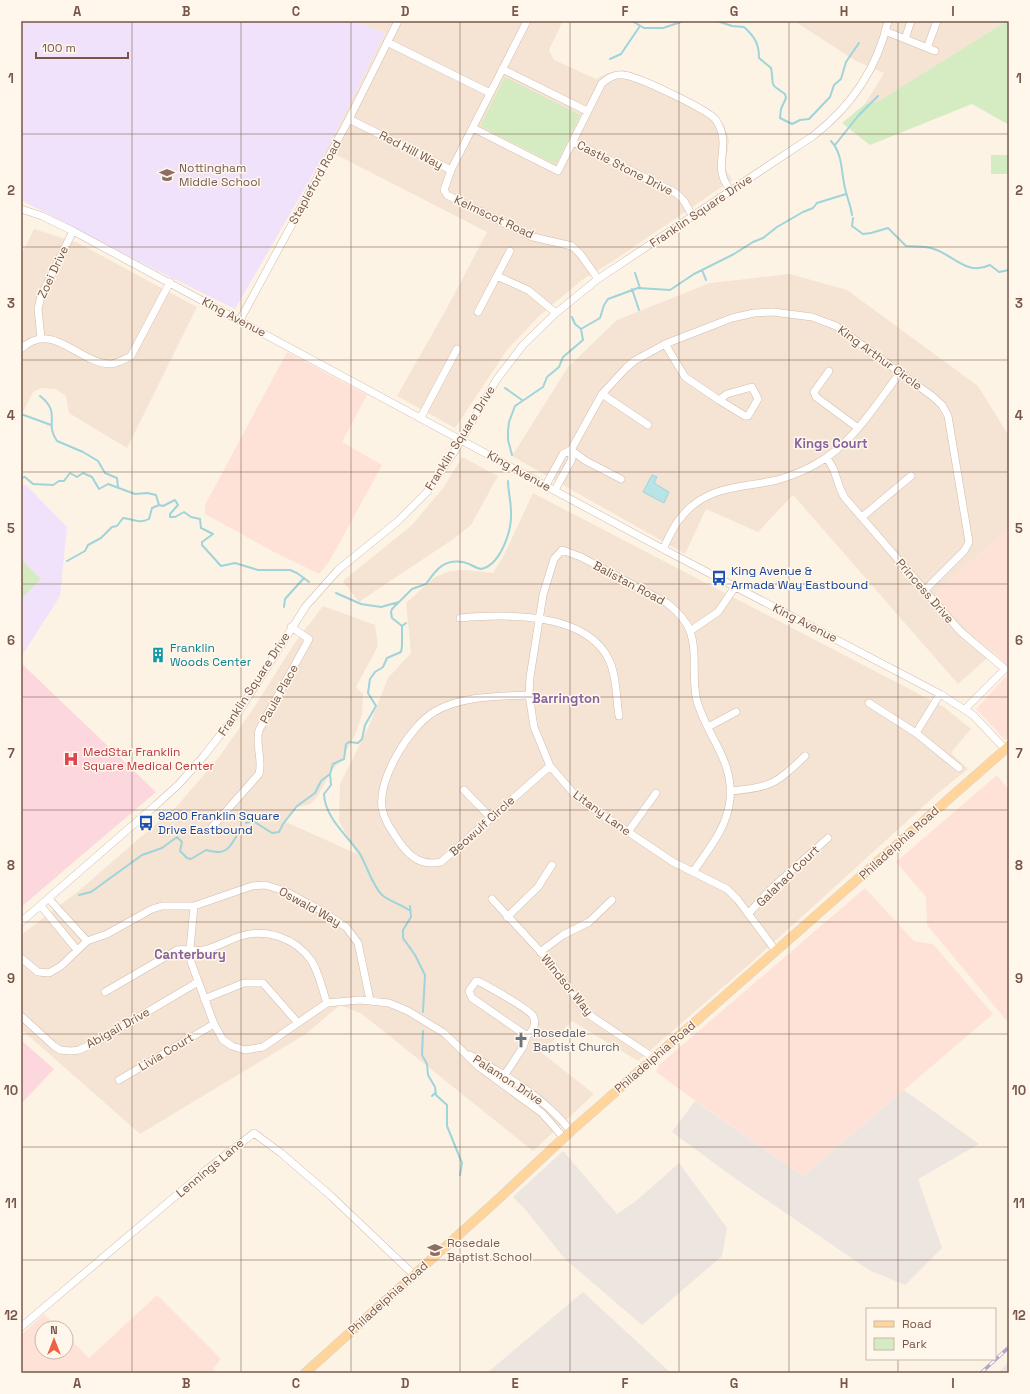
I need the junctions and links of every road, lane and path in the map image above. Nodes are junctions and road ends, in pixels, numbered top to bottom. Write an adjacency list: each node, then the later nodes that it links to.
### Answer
1 (398, 21): 8 (street)
2 (525, 21): 11 (street)
3 (888, 21): 6 (street, Franklin Square Drive)
4 (912, 21): 7 (street)
5 (937, 21): 9 (street)
6 (885, 31): 7 (street); 18 (street, Franklin Square Drive)
7 (905, 39): 9 (street)
8 (387, 42): 12 (street); 14 (street, Stapleford Road)
9 (927, 48): 10 (street)
10 (935, 51)
11 (502, 70): 12 (street); 13 (street)
12 (490, 93): 15 (street, Red Hill Way)
13 (587, 111): 16 (street, Castle Stone Drive); 18 (street, Castle Stone Drive)
14 (349, 119): 17 (street, Red Hill Way); 28 (street, Stapleford Road)
15 (473, 128): 16 (street); 17 (street, Red Hill Way)
16 (573, 142): 20 (street, Castle Stone Drive)
17 (451, 170): 24 (street, Kelmscot Road)
18 (731, 191): 20 (street, Franklin Square Drive)
19 (21, 209): 21 (street, King Avenue)
20 (693, 217): 24 (street, Franklin Square Drive)
21 (73, 231): 25 (street, King Avenue); 29 (street, Zoei Drive)
22 (510, 251): 23 (street)
23 (497, 276): 26 (street); 27 (street)
24 (598, 279): 27 (street, Franklin Square Drive)
25 (170, 282): 28 (street, King Avenue); 29 (street)
26 (478, 312)
27 (556, 313): 40 (street, Franklin Square Drive)
28 (240, 320): 37 (street, King Avenue)
29 (41, 338): 31 (street)
30 (665, 344): 34 (street, King Arthur Circle); 35 (street, King Arthur Circle); 36 (street)
31 (21, 349)
32 (458, 349): 37 (street)
33 (829, 371): 39 (street)
34 (900, 373): 39 (street); 51 (street, King Arthur Circle)
35 (602, 394): 38 (street); 41 (street, King Arthur Circle)
36 (719, 400): 36 (street)
37 (421, 418): 40 (street, King Avenue)
38 (648, 425)
39 (858, 428): 42 (street)
40 (461, 439): 45 (street, King Avenue); 54 (street, Franklin Square Drive)
41 (571, 450): 44 (street); 45 (street, King Arthur Circle); 46 (street, King Arthur Circle)
42 (826, 458): 47 (street, Princess Drive); 48 (street)
43 (911, 476): 47 (street)
44 (621, 479)
45 (546, 485): 46 (street, King Avenue)
46 (555, 490): 48 (street, King Avenue)
47 (862, 517): 51 (street, Princess Drive)
48 (663, 549): 50 (street, King Avenue)
49 (562, 550): 53 (street, Litany Lane); 55 (street, Balistan Road)
50 (735, 587): 55 (street); 56 (street, King Avenue)
51 (925, 590): 59 (street, Princess Drive)
52 (460, 618): 53 (street)
53 (538, 618): 57 (street, Litany Lane); 61 (street)
54 (291, 627): 72 (street, Paula Place); 77 (street, Franklin Square Drive)
55 (690, 631): 62 (street, Balistan Road)
56 (940, 694): 59 (street, King Avenue); 63 (street)
57 (529, 695): 66 (street, Litany Lane); 71 (street, Beowulf Circle)
58 (869, 703): 63 (street)
59 (965, 709): 64 (street, King Avenue)
60 (736, 712): 62 (street)
61 (619, 716)
62 (708, 727): 69 (street, Balistan Road)
63 (916, 733): 67 (street)
64 (1007, 747): 88 (main road, Philadelphia Road)
65 (805, 756): 69 (street)
66 (550, 766): 71 (street, Beowulf Circle); 73 (street, Litany Lane)
67 (959, 768)
68 (464, 790): 71 (street)
69 (730, 791): 76 (street, Balistan Road)
70 (656, 794): 73 (street)
71 (491, 818)
72 (212, 827)
73 (628, 832): 76 (street, Litany Lane)
74 (828, 838): 82 (street, Galahad Court)
75 (552, 865): 83 (street)
76 (693, 872): 82 (street, Litany Lane)
77 (49, 899): 80 (street, Franklin Square Drive); 85 (street)
78 (492, 899): 83 (street, Windsor Way)
79 (612, 900): 89 (street)
80 (41, 906): 84 (street, Franklin Square Drive); 87 (street)
81 (194, 906): 85 (street, Oswald Way); 86 (street); 94 (street, Oswald Way)
82 (748, 914): 88 (street, Litany Lane)
83 (507, 917): 89 (street, Windsor Way)
84 (21, 922)
85 (87, 941): 87 (street, Oswald Way)
86 (190, 948): 91 (street); 92 (street); 95 (street)
87 (77, 950): 90 (street, Oswald Way)
88 (776, 951): 101 (main road, Philadelphia Road)
89 (540, 952): 101 (street, Windsor Way)
90 (21, 958)
91 (198, 982): 93 (street); 96 (street, Abigail Drive)
92 (104, 992)
93 (204, 999): 97 (street); 98 (street)
94 (370, 1000): 95 (street, Palamon Drive); 100 (street, Palamon Drive)
95 (327, 1003): 97 (street)
96 (21, 1016)
97 (298, 1023): 98 (street)
98 (214, 1024): 103 (street, Livia Court)
99 (527, 1036): 99 (street); 102 (street)
100 (460, 1048): 102 (street, Palamon Drive); 104 (street, Palamon Drive)
101 (654, 1058): 105 (main road, Philadelphia Road)
102 (505, 1075): 104 (street); 105 (street, Palamon Drive)
103 (119, 1080)
104 (500, 1082): 106 (street, Palamon Drive)
105 (570, 1131): 106 (main road, Philadelphia Road)
106 (564, 1138): 107 (main road, Philadelphia Road)
107 (414, 1275): 108 (street, Lennings Lane); 109 (main road, Philadelphia Road)
108 (21, 1327)
109 (305, 1373)

